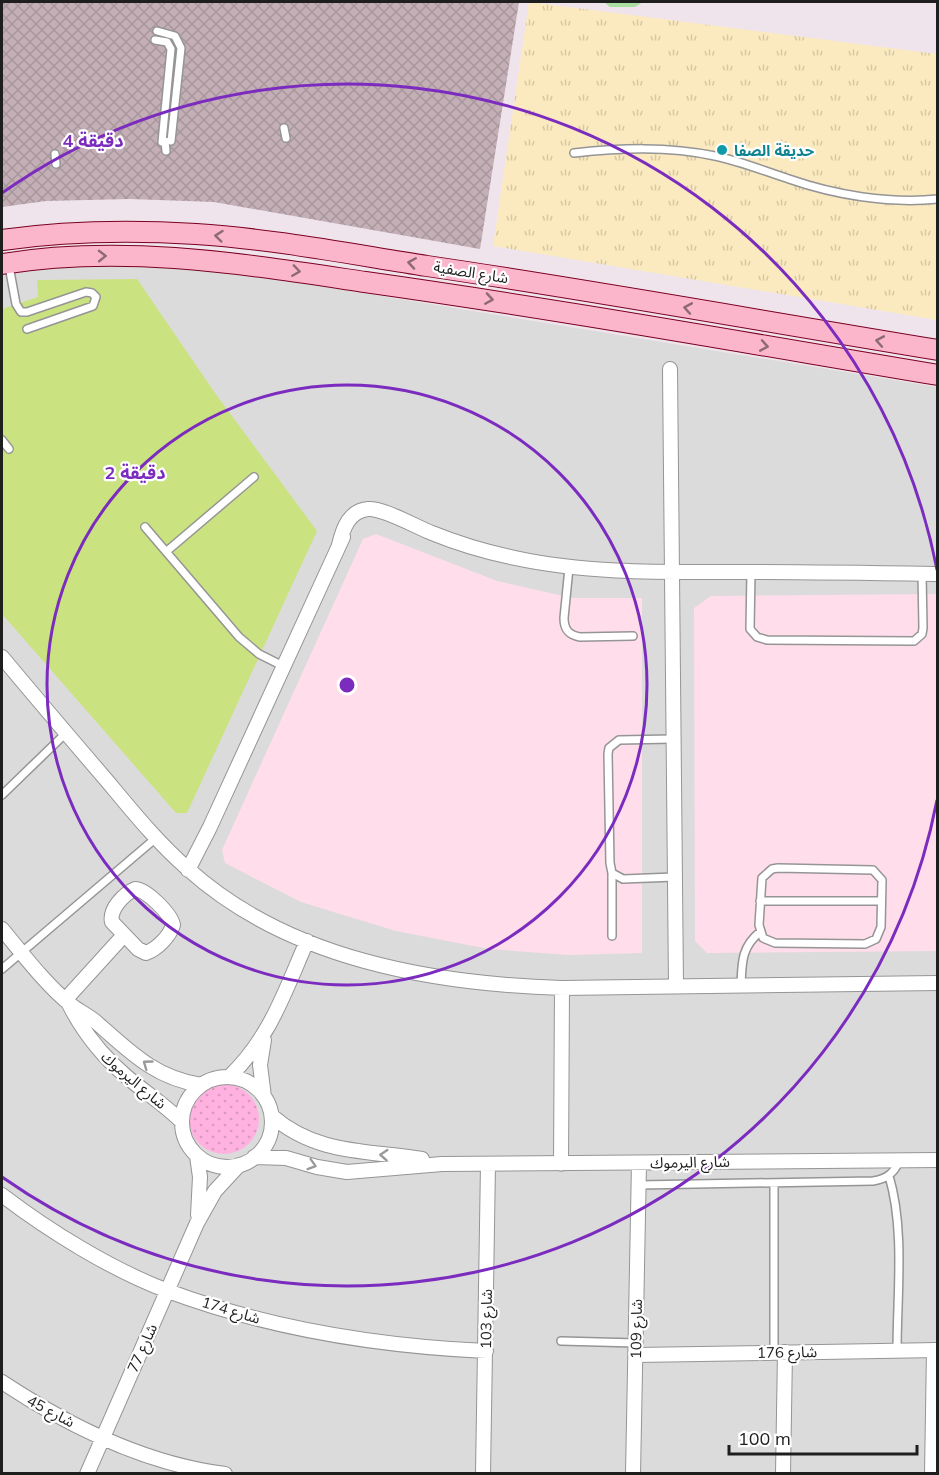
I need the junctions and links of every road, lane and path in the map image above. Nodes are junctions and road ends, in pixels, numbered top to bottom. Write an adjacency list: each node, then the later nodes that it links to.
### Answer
1 (157, 31): 5 (lane)
2 (155, 40): 5 (lane)
3 (285, 128): 4 (lane)
4 (286, 138)
5 (166, 141): 6 (lane)
6 (166, 151)
7 (574, 153): 10 (lane)
8 (55, 154): 9 (lane)
9 (56, 164)
10 (938, 199)
11 (69, 233): 12 (main road, شارع الصفية); 13 (main road); 16 (main road, شارع الصفية, one-way to 11)
12 (2, 240)
13 (72, 257): 14 (main road, شارع الصفية); 18 (main road, شارع الصفية, one-way to 18)
14 (5, 264): 15 (lane)
15 (27, 329)
16 (938, 350)
17 (670, 369): 25 (street)
18 (938, 375)
19 (2, 440): 20 (lane)
20 (9, 449)
21 (254, 477): 23 (lane)
22 (145, 527): 23 (lane)
23 (166, 552): 31 (lane)
24 (569, 568): 25 (street); 29 (lane); 31 (street)
25 (672, 572): 26 (street); 33 (street)
26 (751, 572): 27 (street); 27 (lane)
27 (922, 574): 28 (street)
28 (938, 574)
29 (633, 636)
30 (2, 657): 32 (street)
31 (283, 666): 36 (street)
32 (66, 733): 34 (lane); 35 (street)
33 (673, 739): 37 (lane); 38 (street)
34 (2, 795)
35 (156, 838): 36 (street); 46 (lane)
36 (188, 870): 45 (street)
37 (612, 873): 38 (lane); 44 (lane)
38 (674, 877): 50 (street)
39 (760, 901): 40 (lane); 40 (lane); 42 (lane)
40 (882, 901): 42 (lane)
41 (2, 929): 46 (street, شارع اليرموك)
42 (760, 932): 49 (lane)
43 (124, 935): 43 (street); 52 (street)
44 (612, 936)
45 (307, 941): 51 (street); 53 (street)
46 (21, 952): 47 (lane); 52 (street, شارع اليرموك)
47 (2, 969)
48 (938, 983): 49 (street)
49 (741, 985): 50 (street)
50 (676, 986): 51 (street)
51 (562, 988): 66 (street)
52 (67, 1002): 55 (street, شارع اليرموك, one-way to 52); 58 (street, شارع اليرموك)
53 (266, 1034): 54 (street); 56 (street)
54 (229, 1077): 55 (street); 56 (street)
55 (201, 1085): 58 (street)
56 (264, 1097): 57 (street)
57 (272, 1116): 60 (street); 64 (street, شارع اليرموك, one-way to 57)
58 (182, 1122): 59 (street)
59 (197, 1156): 67 (street); 72 (street, شارع 77)
60 (254, 1157): 64 (street, شارع اليرموك, one-way to 64); 67 (street)
61 (900, 1160): 62 (street, شارع اليرموك); 63 (street, شارع اليرموك); 68 (lane)
62 (938, 1160)
63 (639, 1163): 66 (street, شارع اليرموك); 70 (street, شارع 109)
64 (442, 1164): 65 (street, شارع اليرموك)
65 (488, 1164): 66 (street, شارع اليرموك); 77 (street, شارع 103)
66 (561, 1164)
67 (239, 1165): 72 (street, شارع 77)
68 (889, 1176): 69 (lane); 78 (lane)
69 (774, 1183): 70 (lane); 79 (lane)
70 (639, 1185): 75 (street, شارع 109)
71 (2, 1195): 73 (street, شارع 174)
72 (197, 1223): 73 (street, شارع 77)
73 (167, 1290): 77 (street, شارع 174); 81 (street, شارع 77)
74 (561, 1341): 75 (lane)
75 (636, 1349): 79 (street, شارع 176); 85 (street, شارع 109)
76 (936, 1350): 78 (street, شارع 176); 87 (street)
77 (486, 1351): 84 (street, شارع 103)
78 (897, 1351): 79 (street, شارع 176)
79 (779, 1352): 86 (street)
80 (2, 1382): 81 (street, شارع 45)
81 (102, 1437): 82 (street, شارع 77); 83 (street, شارع 45)
82 (87, 1473)
83 (225, 1473)
84 (483, 1473)
85 (633, 1473)
86 (783, 1473)
87 (932, 1473)

